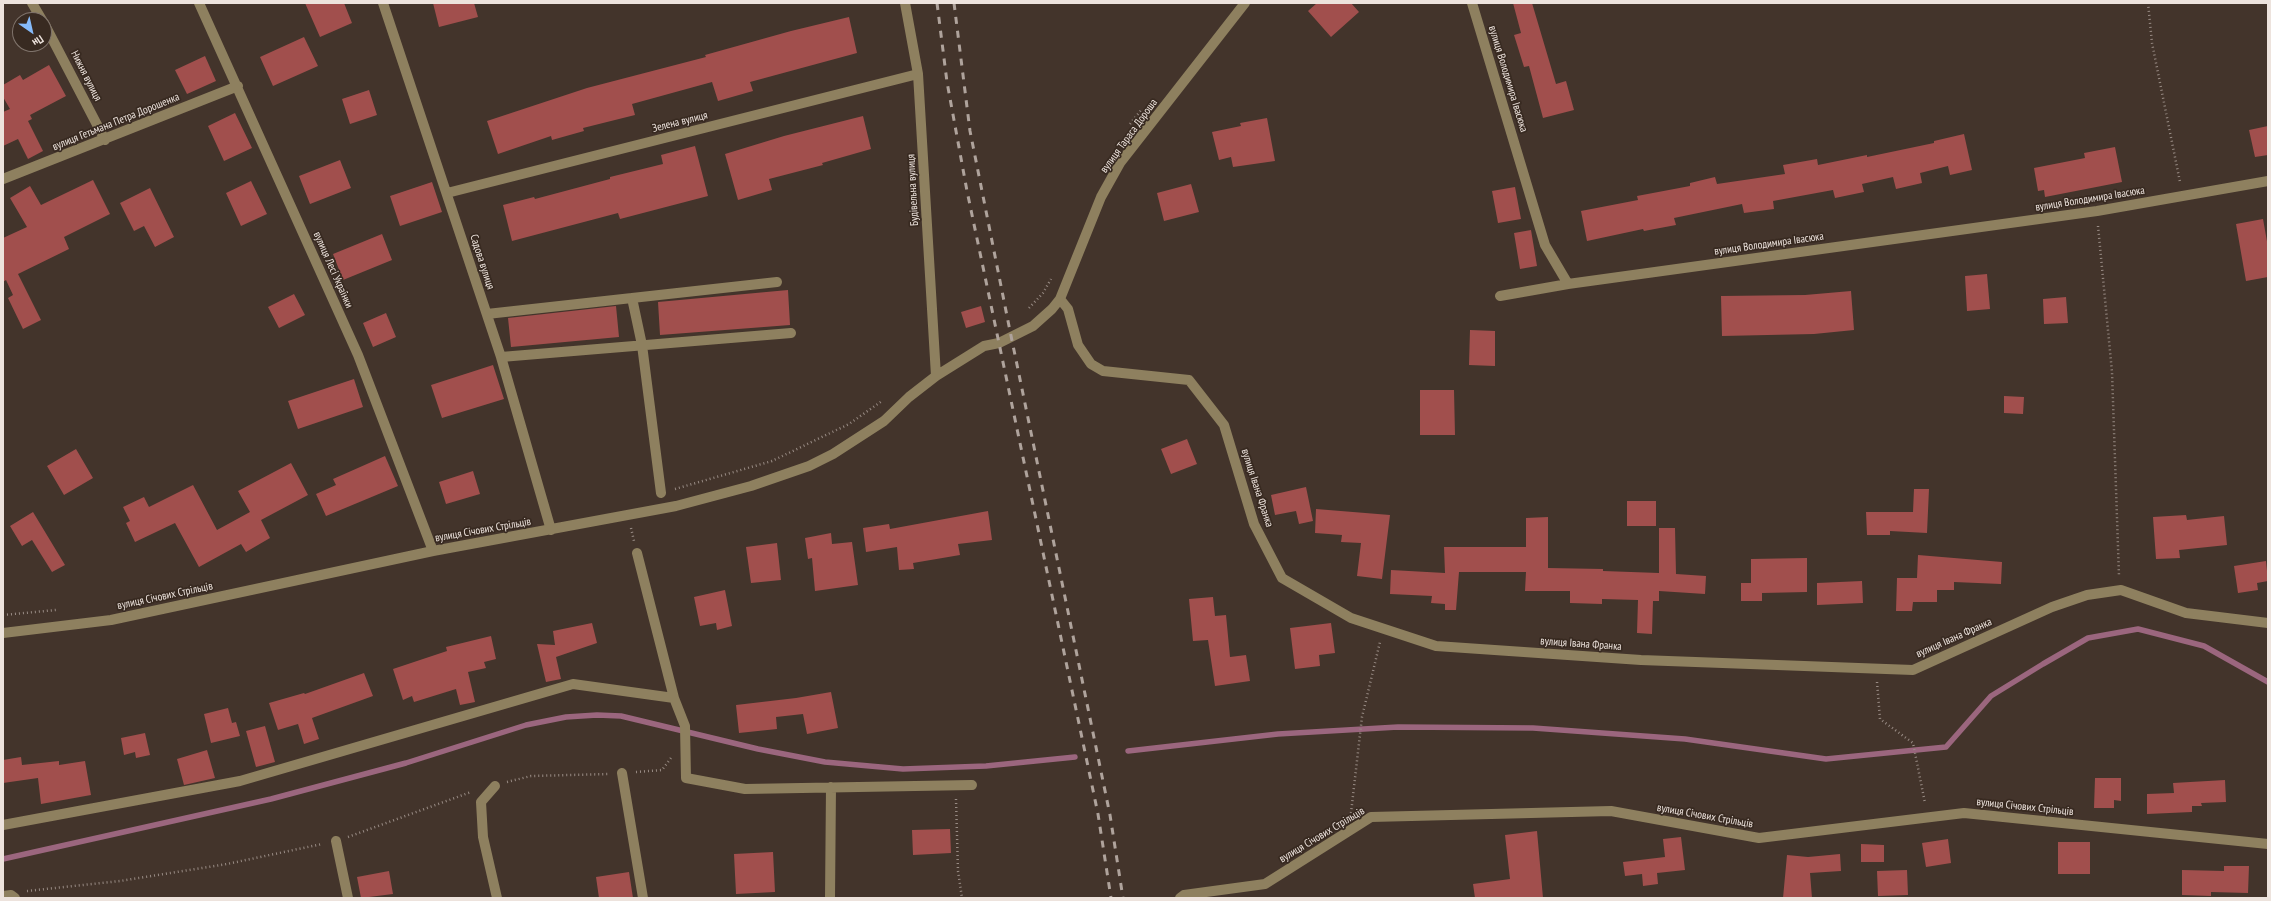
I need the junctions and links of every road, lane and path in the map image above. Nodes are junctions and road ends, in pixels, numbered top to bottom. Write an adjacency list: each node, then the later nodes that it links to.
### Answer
1 (32, 3): 8 (street)
2 (199, 3): 11 (street, вулиця Лесі Українки)
3 (383, 3): 17 (street, Садова вулиця)
4 (905, 3): 10 (street, Будівельна вулиця)
5 (1245, 3): 25 (street, вулиця Тараса Дороша)
6 (1472, 3): 22 (street, вулиця Володимира Івасюка)
7 (2148, 3): 18 (path)
8 (37, 12)
9 (52, 38): 14 (street, Нижня вулиця)
10 (918, 74): 17 (street, Зелена вулиця); 31 (street, Будівельна вулиця)
11 (238, 86): 14 (street, вулиця Гетьмана Петра Дорошенка); 37 (street, вулиця Лесі Українки)
12 (1144, 106): 13 (path)
13 (1126, 130)
14 (105, 140): 15 (street, вулиця Гетьмана Петра Дорошенка)
15 (3, 179)
16 (2268, 181): 18 (street, вулиця Володимира Івасюка)
17 (447, 193): 27 (street, Садова вулиця)
18 (2182, 195): 19 (street, вулиця Володимира Івасюка)
19 (2097, 211): 22 (street, вулиця Володимира Івасюка); 39 (path)
20 (1053, 274): 26 (path)
21 (777, 282): 24 (street)
22 (1568, 284): 23 (street)
23 (1500, 296)
24 (632, 298): 27 (street); 29 (street)
25 (1060, 299): 31 (street, вулиця Січових Стрільців); 43 (street, вулиця Івана Франка)
26 (1024, 312)
27 (487, 314): 30 (street, Садова вулиця)
28 (791, 333): 29 (street)
29 (642, 345): 30 (street); 33 (street)
30 (501, 357): 36 (street, Садова вулиця)
31 (936, 376): 36 (street, вулиця Січових Стрільців)
32 (886, 398): 33 (path)
33 (661, 493)
34 (636, 526): 35 (path)
35 (628, 527)
36 (551, 530): 37 (street, вулиця Січових Стрільців)
37 (433, 551): 44 (street, вулиця Січових Стрільців)
38 (637, 553): 46 (street)
39 (2121, 590): 42 (street, вулиця Івана Франка); 45 (street, вулиця Івана Франка)
40 (63, 610): 41 (path)
41 (3, 615)
42 (2268, 623)
43 (1384, 629): 45 (street, вулиця Івана Франка); 55 (path)
44 (3, 633)
45 (1876, 670): 53 (path)
46 (674, 698): 47 (street); 54 (street)
47 (686, 740): 48 (path); 52 (street)
48 (622, 773): 50 (path); 61 (street)
49 (972, 785): 51 (street)
50 (495, 786): 56 (path); 60 (street)
51 (955, 786): 52 (street); 63 (path)
52 (832, 788): 62 (street)
53 (1928, 817): 55 (street, вулиця Січових Стрільців); 57 (street, вулиця Січових Стрільців)
54 (3, 825)
55 (1349, 831): 64 (street, вулиця Січових Стрільців)
56 (336, 841): 58 (path); 59 (street)
57 (2268, 844)
58 (10, 896)
59 (348, 898)
60 (497, 898)
61 (643, 898)
62 (830, 898)
63 (962, 898)
64 (1180, 898)

